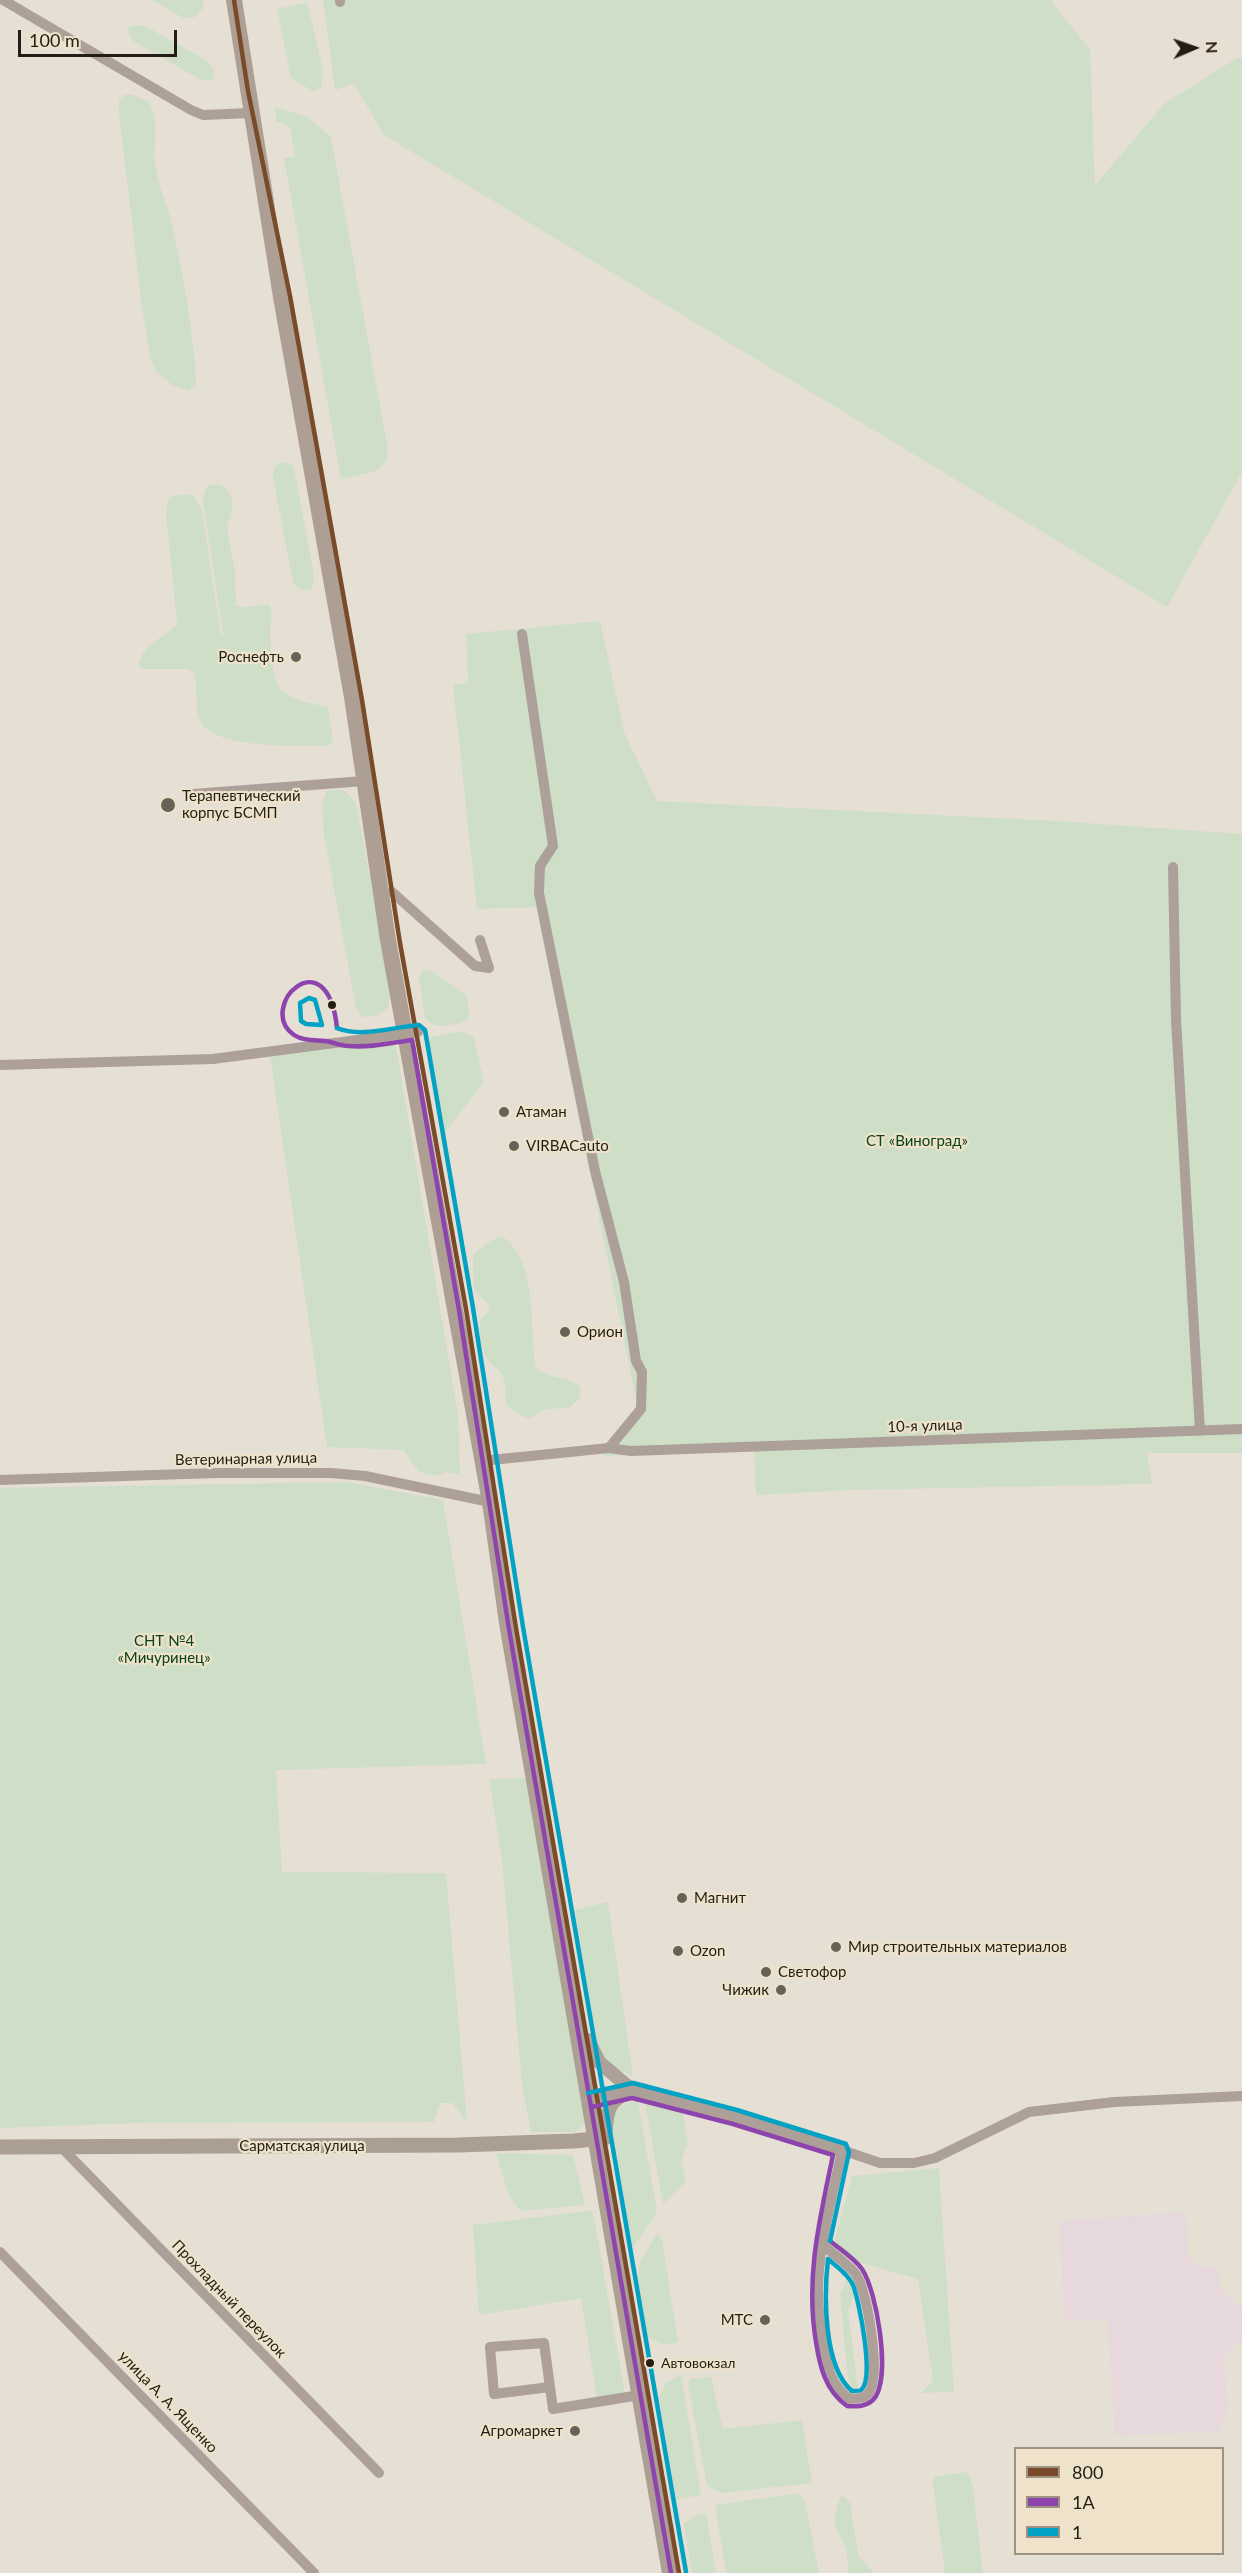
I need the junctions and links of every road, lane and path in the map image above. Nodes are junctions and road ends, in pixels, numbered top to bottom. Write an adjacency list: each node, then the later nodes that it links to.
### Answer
1 (3, 0): 4 (street)
2 (234, 0): 3 (main road)
3 (248, 91): 4 (main road); 5 (main road)
4 (251, 113): 5 (main road)
5 (286, 297): 7 (main road); 10 (main road)
6 (522, 634): 16 (street)
7 (364, 781): 8 (street); 12 (main road)
8 (193, 794)
9 (1173, 867): 15 (street)
10 (392, 892): 11 (street); 12 (main road)
11 (480, 940)
12 (412, 1032): 13 (street); 17 (main road); 19 (main road)
13 (0, 1065)
14 (1242, 1429): 15 (street, 10-я улица)
15 (1200, 1431): 16 (street, 10-я улица)
16 (609, 1448): 17 (street, 10-я улица)
17 (491, 1460): 19 (main road)
18 (0, 1480): 19 (street, Ветеринарная улица)
19 (494, 1504): 20 (main road); 23 (main road)
20 (588, 2040): 21 (street); 23 (main road)
21 (632, 2090): 23 (street); 24 (street); 27 (street)
22 (1242, 2096): 27 (street)
23 (594, 2098): 24 (main road)
24 (600, 2138): 25 (main road, Сарматская улица); 31 (main road); 35 (main road)
25 (58, 2145): 26 (main road, Сарматская улица); 32 (street, Прохладный переулок)
26 (0, 2146)
27 (842, 2150): 28 (street)
28 (823, 2245): 28 (street)
29 (0, 2252): 33 (street, улица А. А. Ященко)
30 (550, 2387): 30 (street); 31 (street)
31 (640, 2395): 34 (main road)
32 (379, 2473)
33 (314, 2573)
34 (670, 2573)
35 (679, 2573)

